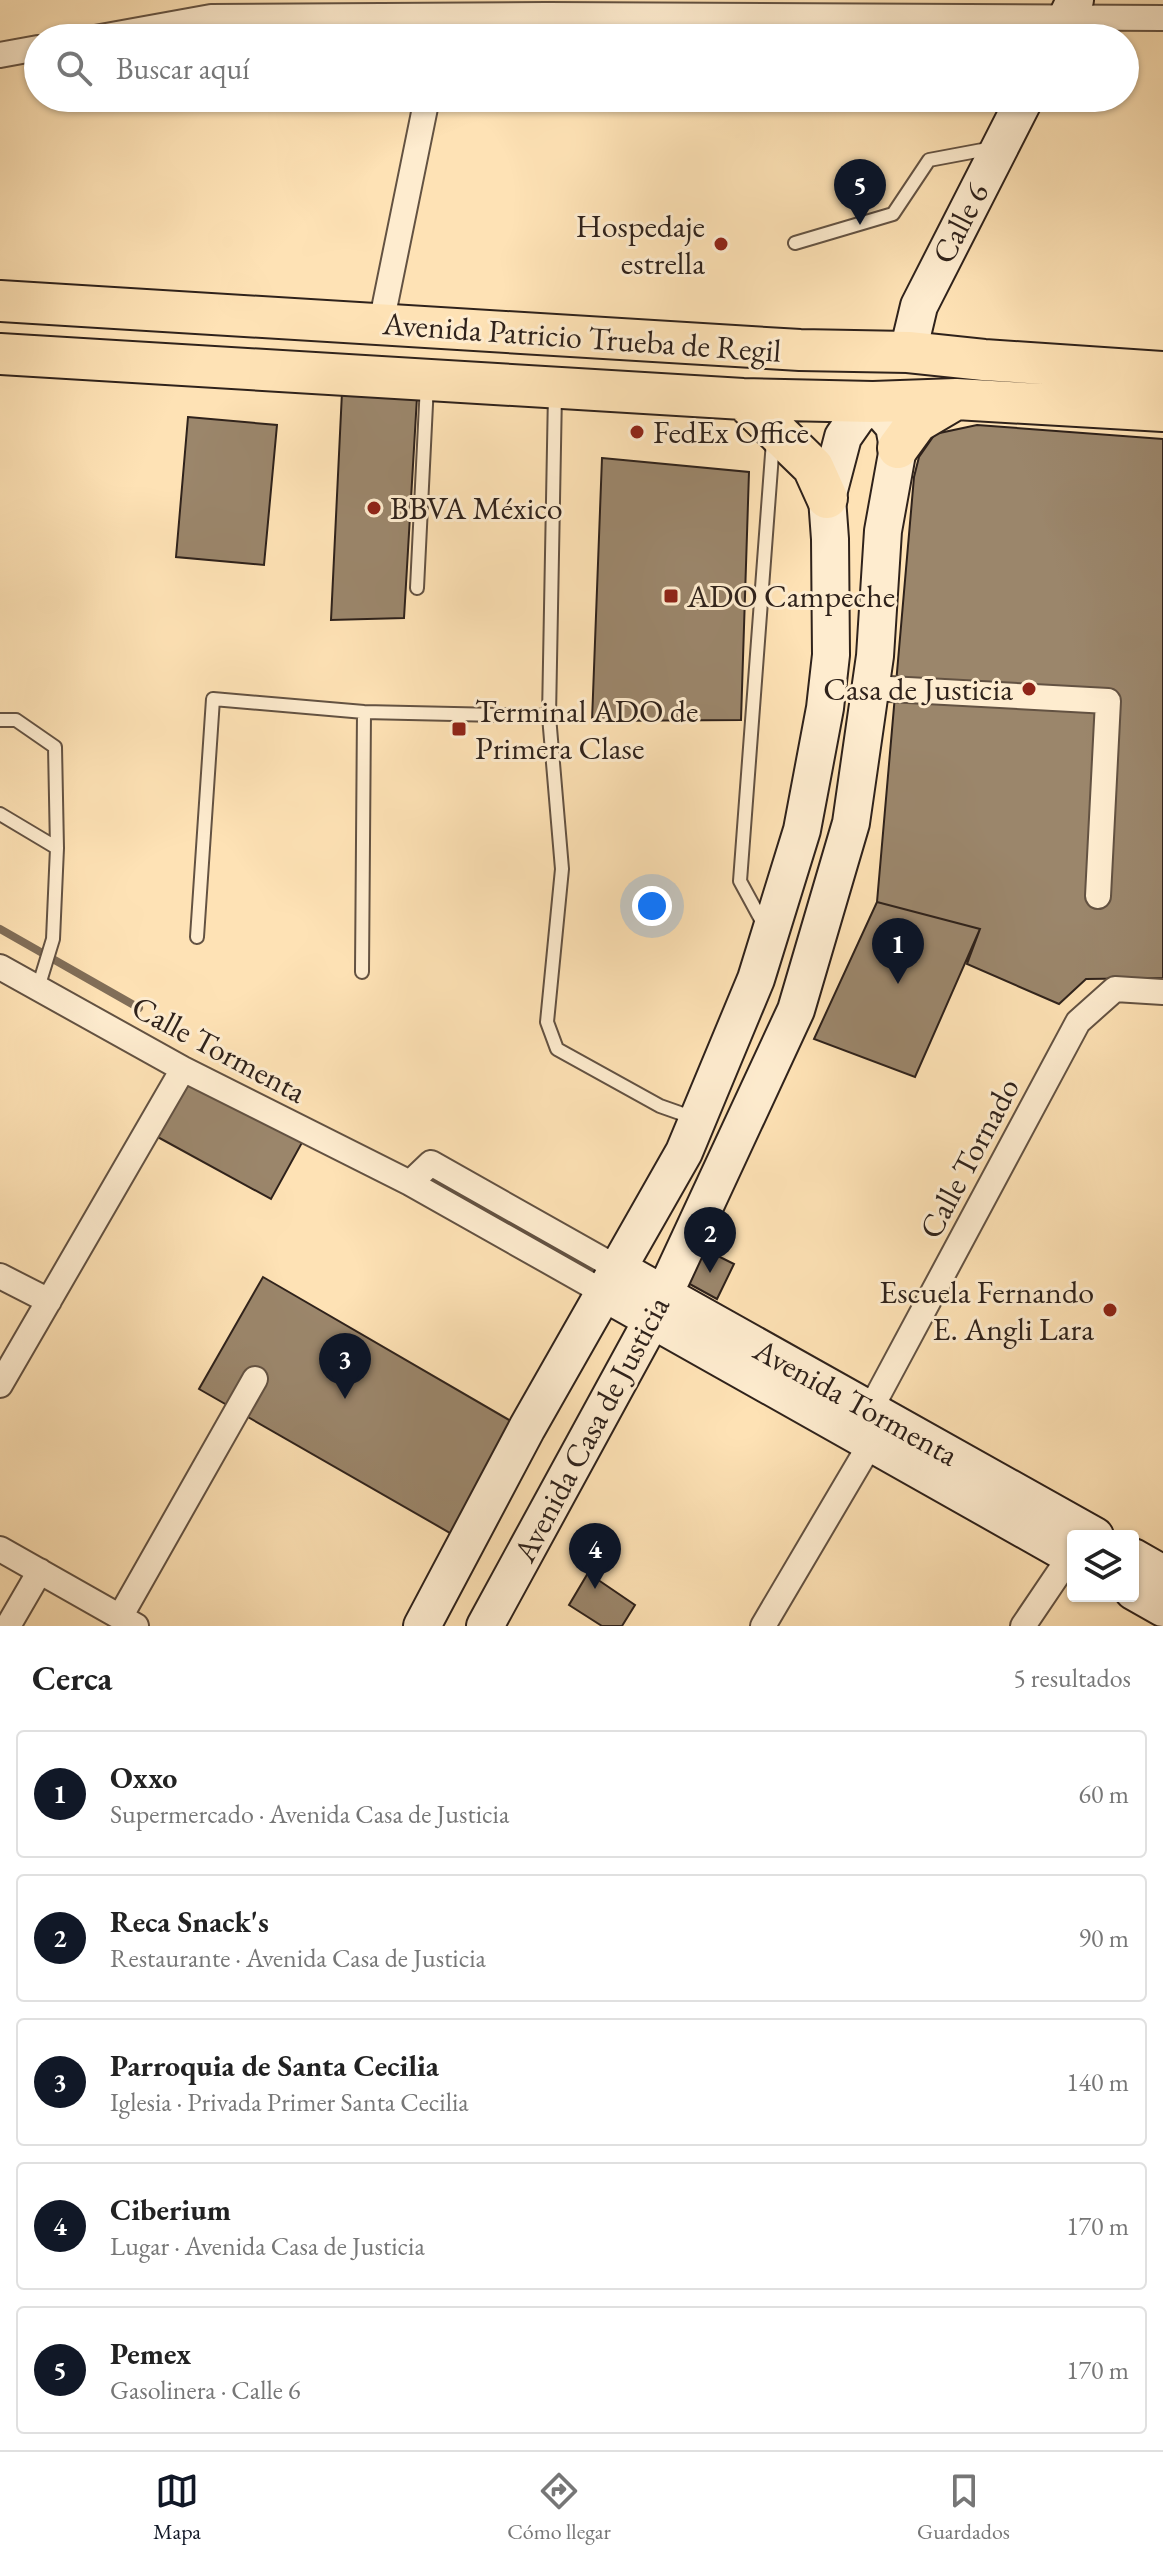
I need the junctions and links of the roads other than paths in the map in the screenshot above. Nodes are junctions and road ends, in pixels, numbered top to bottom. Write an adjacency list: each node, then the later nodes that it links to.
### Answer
1 (700, 8): 4 (street); 7 (street)
2 (213, 9): 5 (street); 6 (street)
3 (1163, 18): 4 (street)
4 (1066, 19)
5 (152, 24)
6 (404, 24)
7 (483, 24)
8 (24, 51): 9 (street)
9 (0, 55)
10 (424, 112): 15 (street)
11 (1018, 112): 12 (street, Calle 6)
12 (1000, 146): 13 (lane); 17 (street, Calle 6)
13 (795, 243)
14 (0, 301): 15 (main road, Avenida Patricio Trueba de Regil)
15 (381, 324): 16 (main road, Avenida Patricio Trueba de Regil)
16 (800, 350): 17 (main road, Avenida Patricio Trueba de Regil); 24 (main road)
17 (908, 352): 19 (main road, Avenida Patricio Trueba de Regil); 23 (main road); 24 (main road)
18 (0, 354): 20 (main road, Avenida Patricio Trueba de Regil)
19 (1163, 372)
20 (428, 381): 21 (main road, Avenida Patricio Trueba de Regil); 29 (lane)
21 (555, 387): 22 (main road, Avenida Patricio Trueba de Regil); 33 (lane)
22 (743, 399): 24 (main road, Avenida Patricio Trueba de Regil); 26 (main road)
23 (956, 399): 24 (main road, Avenida Patricio Trueba de Regil); 25 (main road, Avenida Patricio Trueba de Regil); 27 (main road)
24 (873, 402): 27 (street); 28 (street, Avenida Casa de Justicia)
25 (1163, 411)
26 (774, 430): 28 (main road); 38 (lane)
27 (898, 448): 31 (street, Avenida Casa de Justicia)
28 (827, 498): 30 (street, Avenida Casa de Justicia)
29 (417, 588)
30 (831, 655): 31 (street); 38 (street, Avenida Casa de Justicia)
31 (873, 672): 37 (street); 49 (street, Avenida Casa de Justicia)
32 (364, 712): 33 (lane); 39 (lane); 41 (lane)
33 (549, 716): 45 (lane)
34 (0, 720): 36 (lane)
35 (0, 814): 36 (lane)
36 (57, 848): 42 (lane)
37 (1098, 896)
38 (769, 935): 45 (street, Avenida Casa de Justicia)
39 (197, 937)
40 (0, 967): 42 (street, Calle Tormenta)
41 (362, 972)
42 (38, 988): 44 (street, Calle Tormenta)
43 (1163, 992): 52 (street, Calle Tornado)
44 (183, 1069): 47 (street, Calle Tormenta); 48 (street)
45 (697, 1119): 47 (street, Avenida Casa de Justicia)
46 (0, 1276): 48 (street)
47 (610, 1280): 49 (street, Avenida Tormenta); 63 (street, Avenida Casa de Justicia)
48 (49, 1301): 51 (street)
49 (658, 1307): 52 (street, Avenida Tormenta); 64 (street, Avenida Casa de Justicia)
50 (255, 1379): 61 (street)
51 (0, 1385)
52 (871, 1426): 53 (street, Avenida Tormenta); 65 (street, Calle Tornado)
53 (1067, 1538)
54 (0, 1549): 57 (street)
55 (1139, 1560): 58 (street)
56 (1067, 1563): 66 (street)
57 (40, 1571): 61 (street); 62 (street)
58 (1163, 1574)
59 (1139, 1594): 60 (street)
60 (1163, 1608)
61 (128, 1621)
62 (8, 1626)
63 (422, 1626)
64 (485, 1626)
65 (763, 1626)
66 (1023, 1626)

